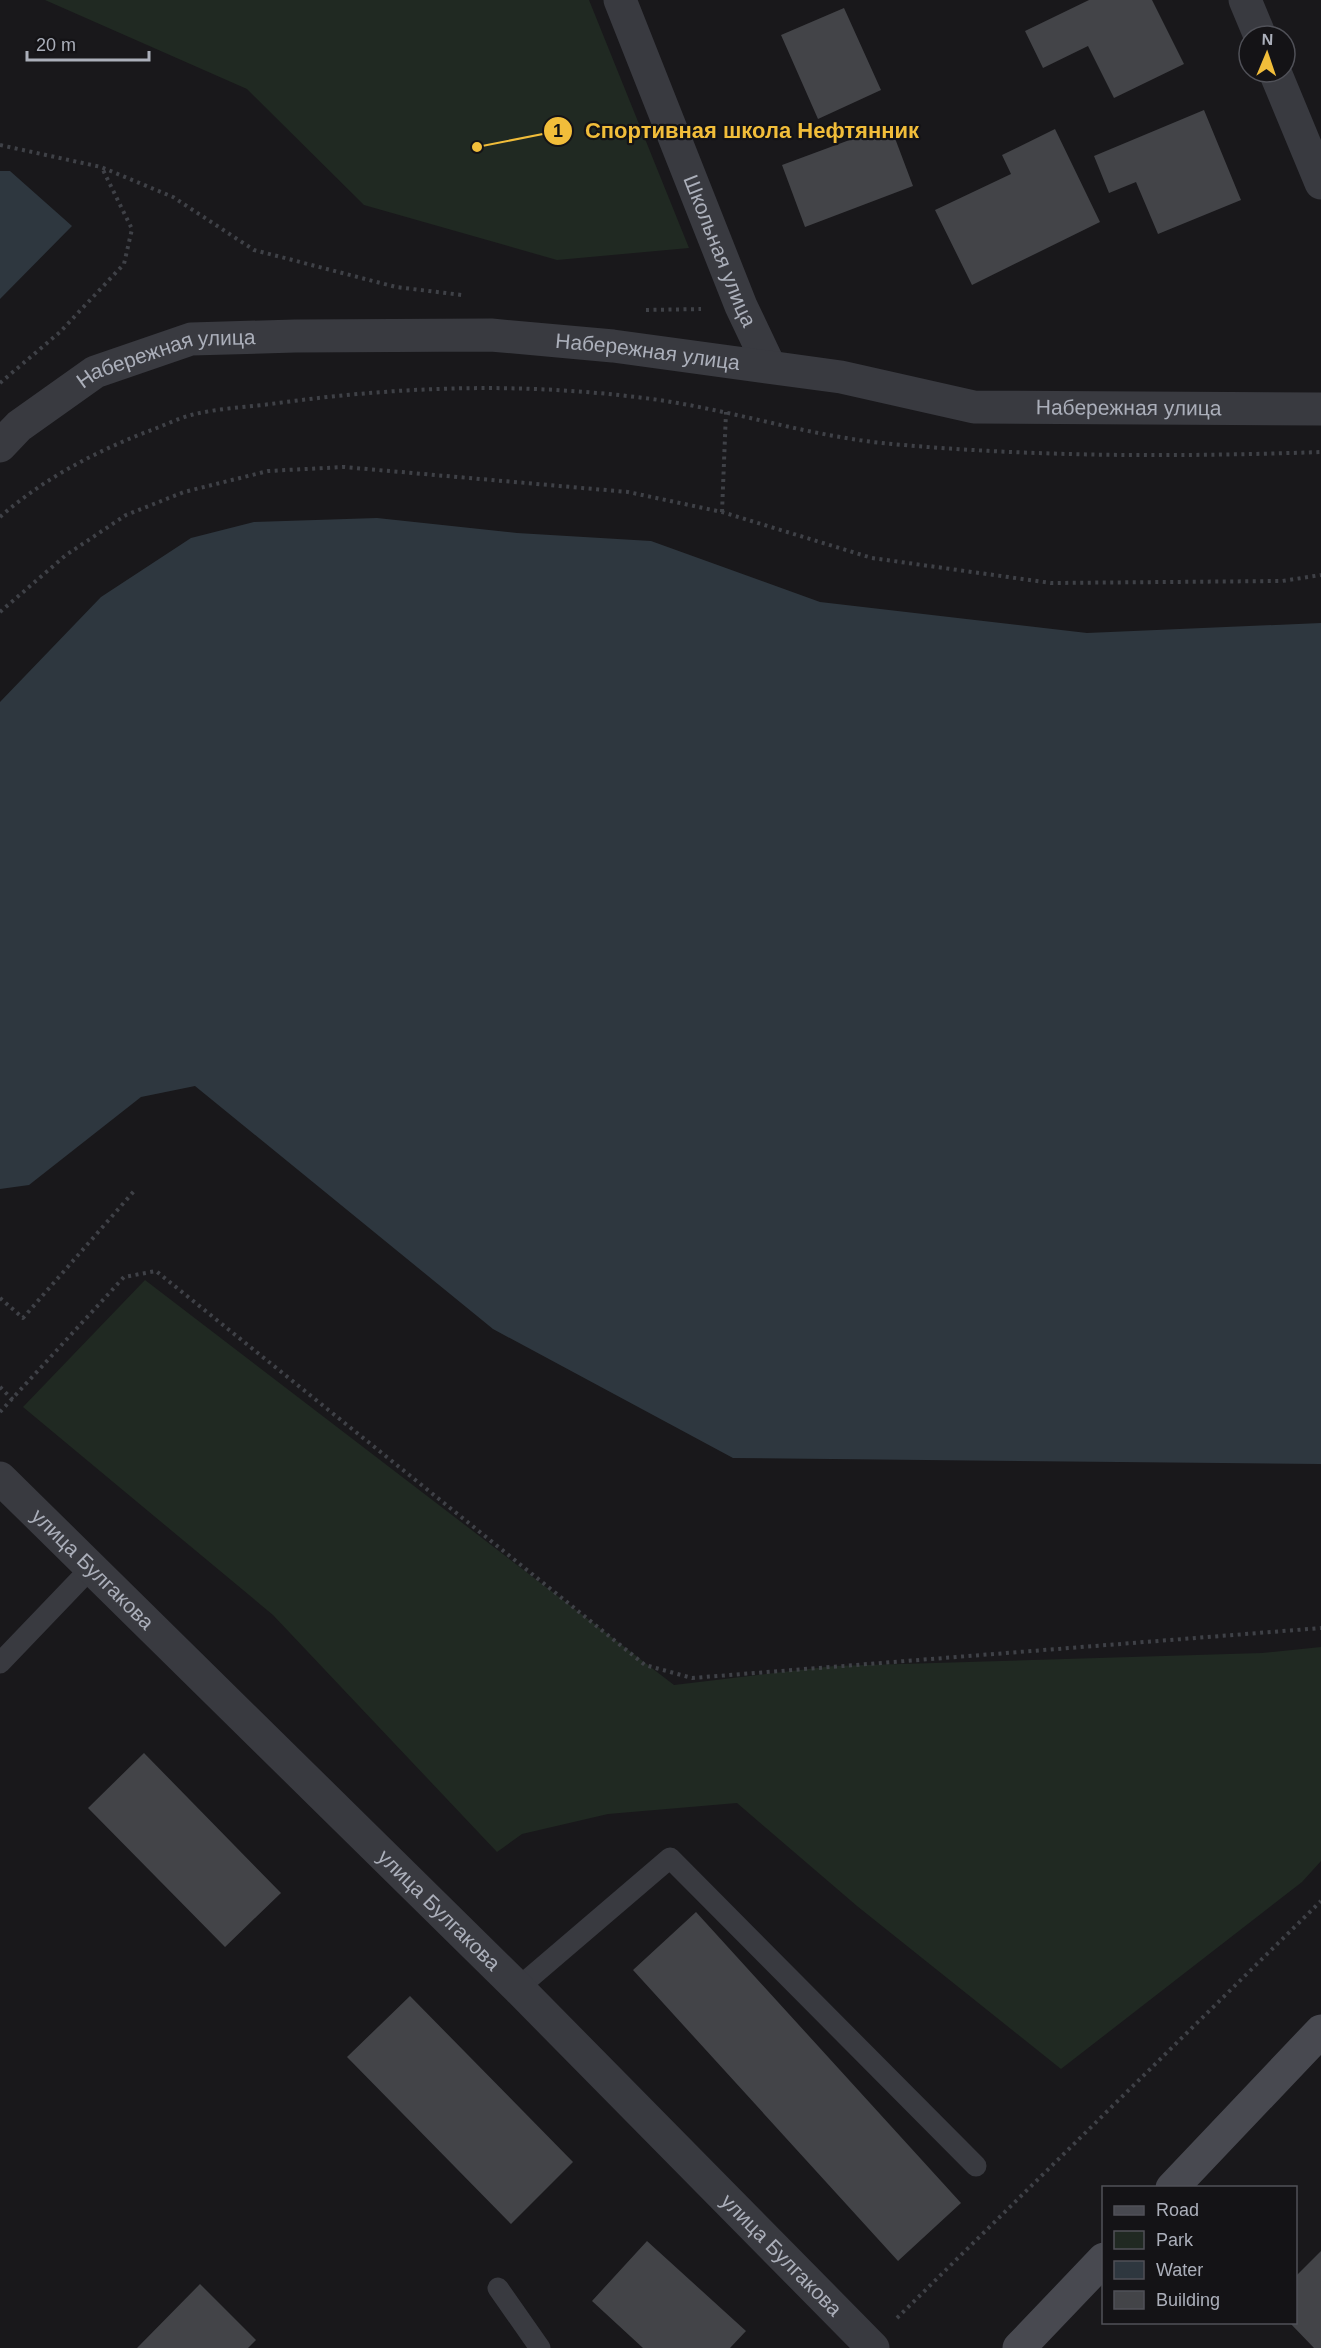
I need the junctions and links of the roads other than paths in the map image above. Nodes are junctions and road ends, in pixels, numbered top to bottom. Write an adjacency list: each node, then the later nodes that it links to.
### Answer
1 (620, 0): 6 (street, Школьная улица)
2 (1245, 0): 3 (street)
3 (1255, 24)
4 (1280, 84): 5 (street)
5 (1321, 183)
6 (769, 365): 7 (street, Набережная улица); 8 (street, Набережная улица)
7 (1321, 409)
8 (0, 446)
9 (0, 1478): 10 (street, улица Булгакова)
10 (92, 1569): 11 (lane); 12 (street, улица Булгакова)
11 (0, 1663)
12 (518, 1988): 14 (lane); 18 (street, улица Булгакова)
13 (1321, 2031): 15 (main road)
14 (976, 2166)
15 (1173, 2186)
16 (1102, 2261): 20 (main road)
17 (498, 2288): 19 (lane)
18 (872, 2346)
19 (540, 2348)
20 (1019, 2348)

